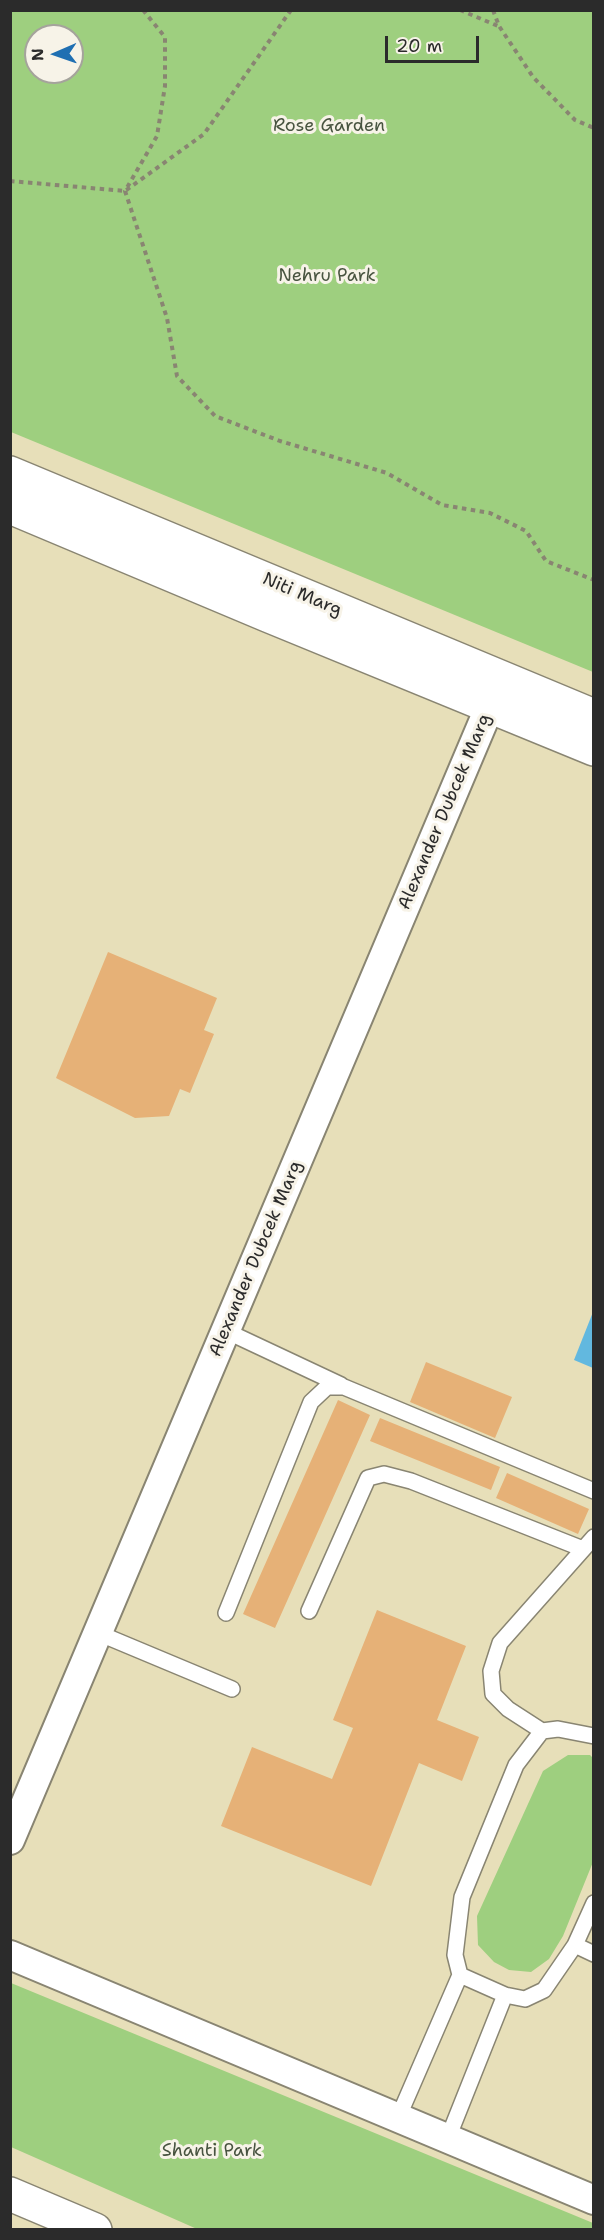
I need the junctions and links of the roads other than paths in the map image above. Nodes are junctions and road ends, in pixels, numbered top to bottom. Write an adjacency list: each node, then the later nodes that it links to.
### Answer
1 (10, 473): 3 (street, Niti Marg)
2 (10, 507): 3 (street, Niti Marg)
3 (496, 692): 4 (street, Niti Marg); 5 (street, Niti Marg); 6 (street, Alexander Dubcek Marg)
4 (594, 716)
5 (594, 749)
6 (226, 1331): 7 (lane); 13 (street, Alexander Dubcek Marg)
7 (344, 1387): 8 (lane); 12 (lane)
8 (594, 1491)
9 (594, 1537): 10 (lane)
10 (583, 1549): 11 (lane); 15 (lane)
11 (309, 1611)
12 (226, 1613)
13 (98, 1633): 14 (lane); 17 (street, Alexander Dubcek Marg)
14 (232, 1689)
15 (542, 1731): 16 (lane); 22 (lane)
16 (594, 1736)
17 (10, 1840)
18 (594, 1903): 19 (lane)
19 (575, 1946): 20 (lane); 23 (lane)
20 (594, 1954)
21 (10, 1955): 24 (street)
22 (460, 1975): 23 (lane); 24 (lane)
23 (505, 1995): 25 (lane)
24 (398, 2118): 25 (street)
25 (448, 2139): 27 (street)
26 (10, 2194): 28 (street)
27 (594, 2200)
28 (95, 2229)

